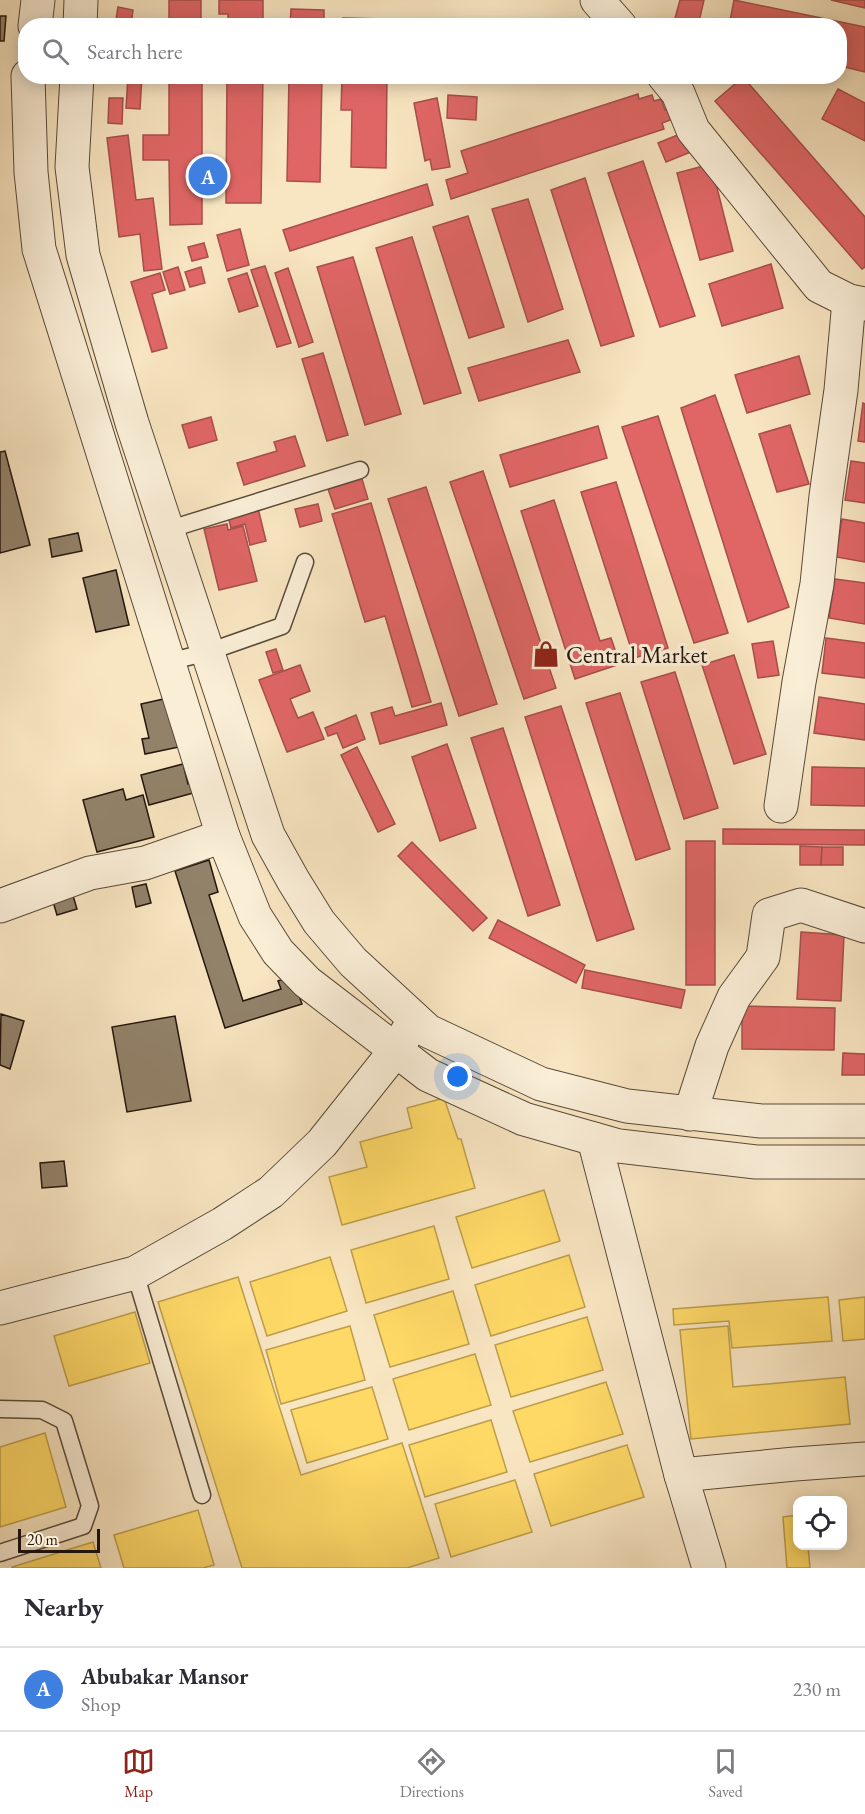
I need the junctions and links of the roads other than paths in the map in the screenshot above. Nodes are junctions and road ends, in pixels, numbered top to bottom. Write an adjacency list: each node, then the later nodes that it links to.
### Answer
1 (38, 0): 4 (street)
2 (81, 0): 5 (street)
3 (597, 0): 6 (street)
4 (35, 18)
5 (80, 18)
6 (613, 18)
7 (28, 84): 12 (street)
8 (77, 84): 11 (street)
9 (671, 84): 10 (street)
10 (857, 302): 18 (street)
11 (132, 423): 12 (street); 14 (street)
12 (97, 435): 17 (street)
13 (360, 470): 14 (lane)
14 (167, 530): 16 (street)
15 (305, 562): 16 (lane)
16 (208, 651): 17 (lane); 22 (street)
17 (168, 662): 19 (street)
18 (781, 806)
19 (223, 836): 20 (street); 23 (street)
20 (0, 906)
21 (865, 926): 24 (street)
22 (415, 1019): 23 (street); 24 (street)
23 (396, 1050): 26 (street); 28 (street)
24 (690, 1114): 25 (street)
25 (865, 1121)
26 (594, 1139): 27 (street); 32 (street)
27 (865, 1162)
28 (135, 1273): 29 (street); 33 (lane)
29 (0, 1308)
30 (0, 1409): 34 (lane)
31 (865, 1460): 32 (street)
32 (681, 1476): 35 (street)
33 (202, 1495)
34 (0, 1553)
35 (709, 1568)

